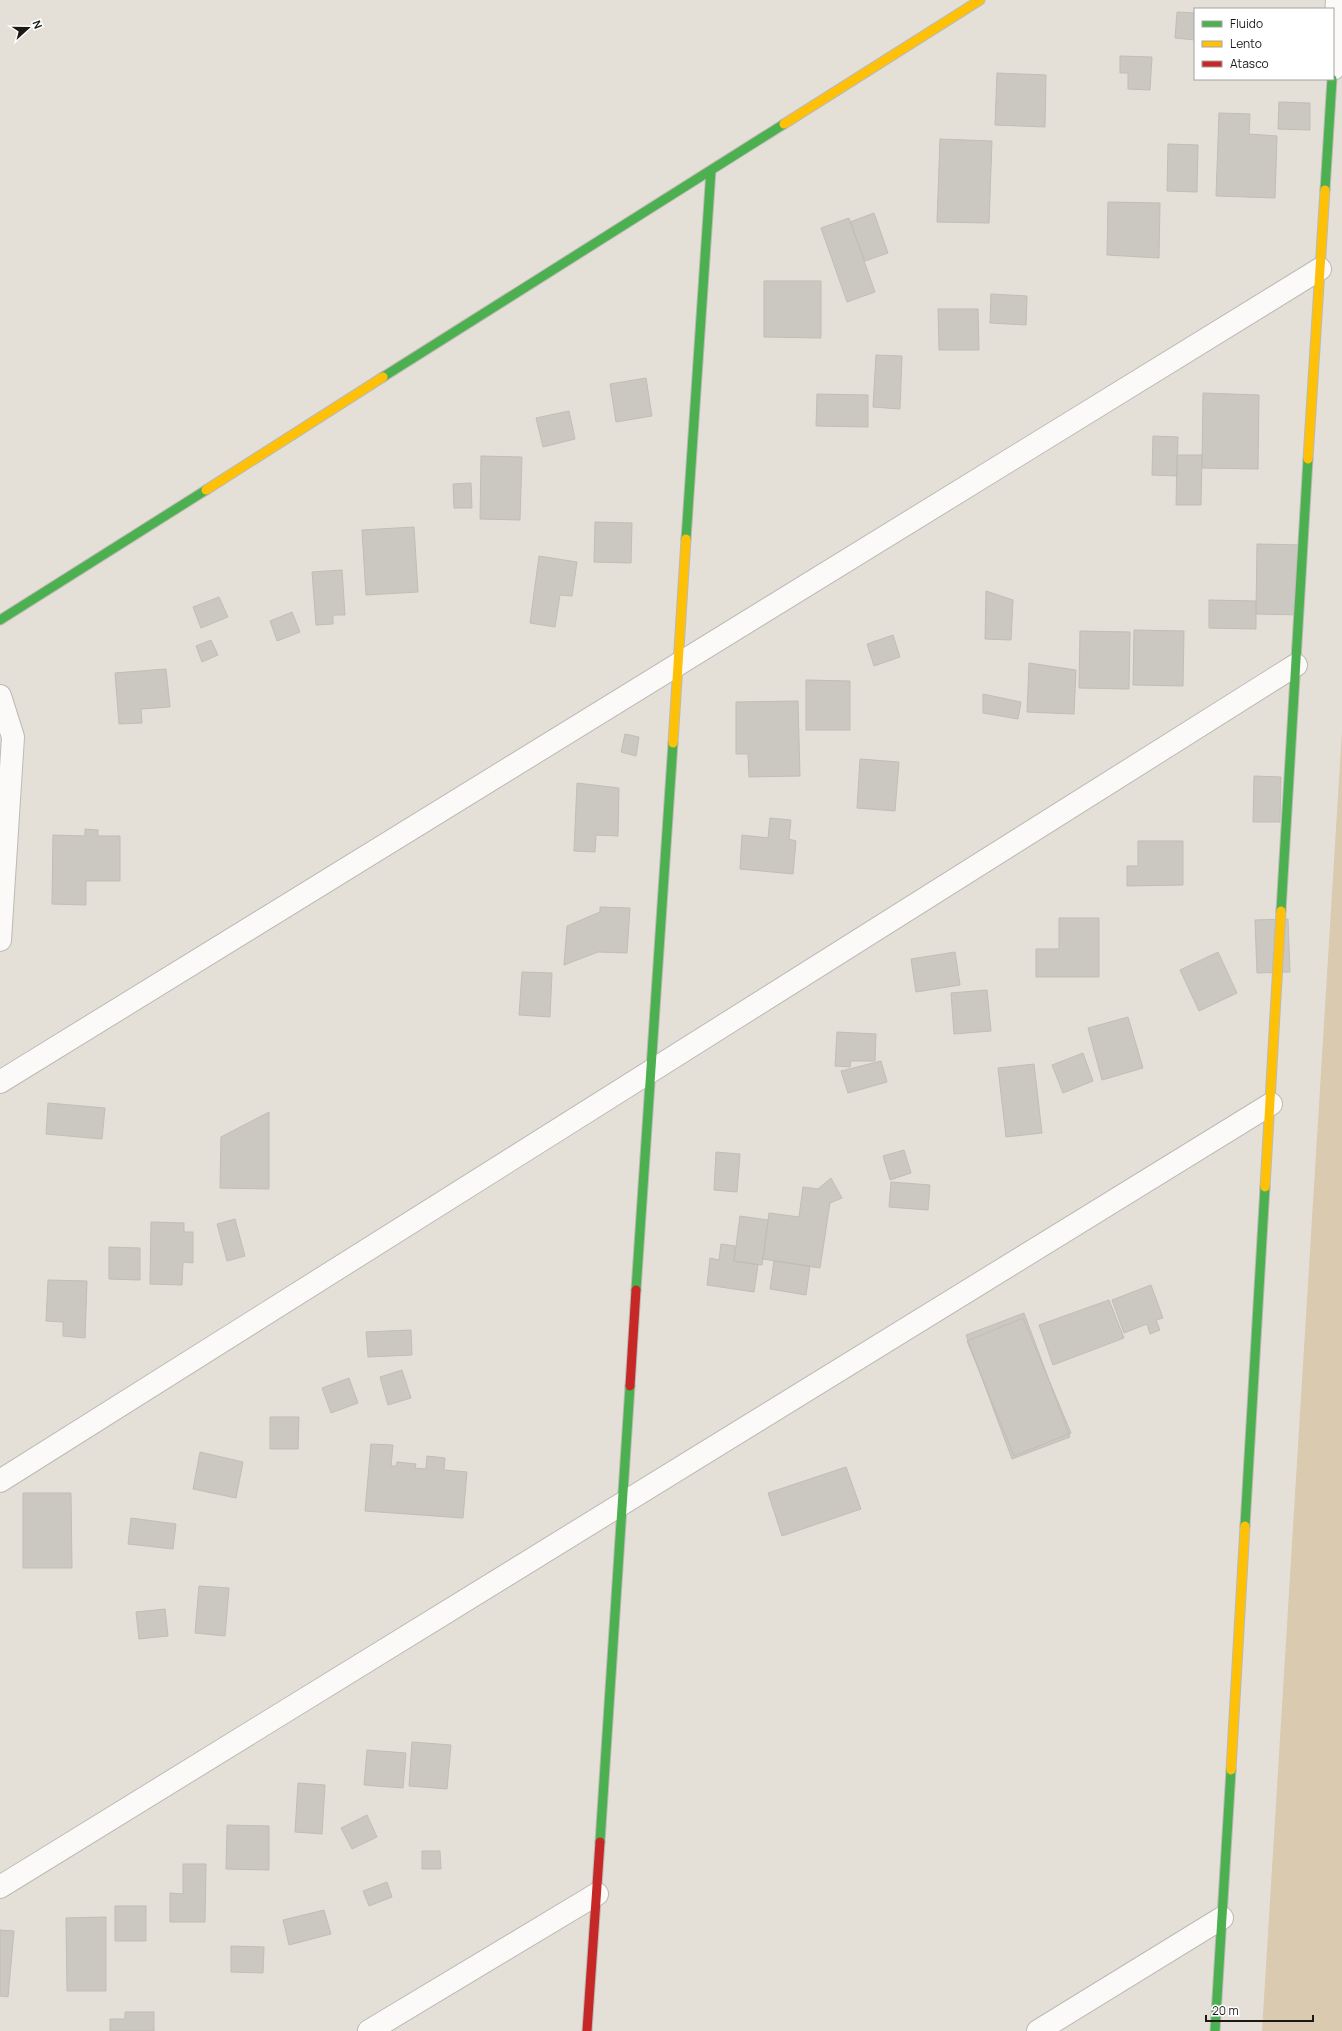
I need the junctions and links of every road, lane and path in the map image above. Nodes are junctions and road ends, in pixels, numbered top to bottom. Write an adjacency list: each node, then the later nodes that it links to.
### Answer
1 (980, 0): 5 (street)
2 (1337, 0): 3 (street)
3 (1334, 52)
4 (1332, 80): 6 (street)
5 (711, 170): 7 (street); 8 (street)
6 (1320, 269): 8 (street); 9 (street)
7 (0, 620)
8 (678, 665): 12 (street); 13 (street)
9 (1296, 665): 12 (street); 14 (street)
10 (0, 696): 11 (street)
11 (0, 933)
12 (651, 1071): 15 (street); 16 (street)
13 (0, 1082)
14 (1271, 1104): 16 (street); 19 (street)
15 (0, 1481)
16 (622, 1504): 17 (street); 18 (street)
17 (0, 1887)
18 (597, 1894): 20 (street); 21 (street)
19 (1222, 1918): 22 (street); 23 (street)
20 (368, 2031)
21 (588, 2031)
22 (1038, 2031)
23 (1215, 2031)

